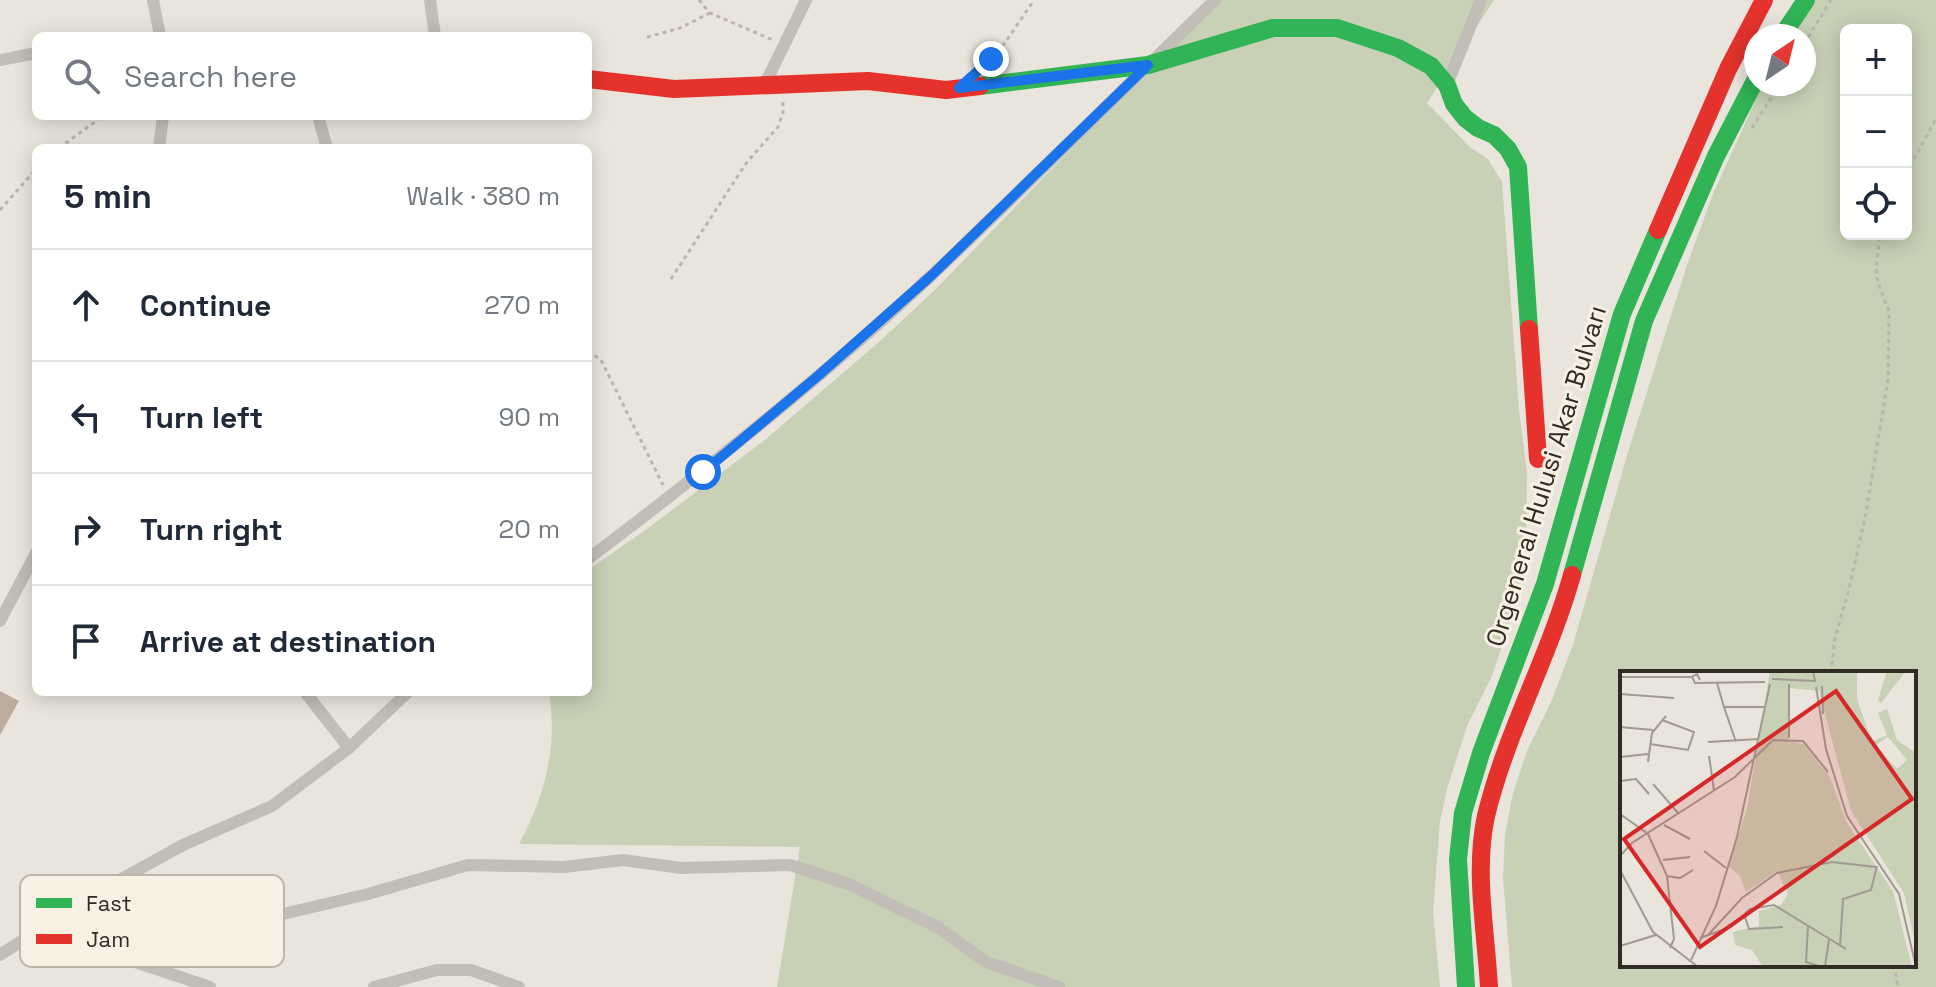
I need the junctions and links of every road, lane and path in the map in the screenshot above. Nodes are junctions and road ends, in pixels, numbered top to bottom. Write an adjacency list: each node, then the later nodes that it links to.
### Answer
1 (153, 0): 14 (street)
2 (430, 0): 15 (street)
3 (699, 0): 11 (path)
4 (806, 0): 17 (street)
5 (1034, 0): 24 (path)
6 (1215, 0): 20 (street)
7 (1481, 0): 23 (street)
8 (1764, 0): 59 (main road, Orgeneral Hulusi Akar Bulvarı)
9 (1806, 0): 12 (main road)
10 (1831, 0): 13 (path)
11 (710, 13): 16 (path); 17 (path)
12 (1790, 24)
13 (1816, 24)
14 (159, 32)
15 (434, 32)
16 (647, 37)
17 (784, 45): 22 (street)
18 (32, 54): 19 (street)
19 (0, 60)
20 (1148, 65): 23 (main road); 24 (main road); 40 (street)
21 (592, 79): 22 (main road)
22 (772, 84): 24 (main road); 37 (path)
23 (1447, 85): 39 (main road)
24 (959, 88)
25 (1747, 96): 60 (main road, Orgeneral Hulusi Akar Bulvarı)
26 (1936, 119): 33 (path)
27 (98, 120): 30 (path)
28 (162, 120): 31 (street)
29 (319, 120): 32 (street)
30 (64, 144)
31 (160, 144)
32 (326, 144)
33 (1909, 168)
34 (32, 174): 35 (path)
35 (0, 210)
36 (1879, 240): 44 (path)
37 (671, 279)
38 (592, 354): 40 (path)
39 (1538, 459)
40 (669, 497): 41 (street)
41 (592, 556)
42 (32, 561): 43 (street)
43 (0, 621)
44 (1831, 671)
45 (308, 696): 47 (street)
46 (404, 696): 47 (street)
47 (349, 748): 48 (street)
48 (129, 875)
49 (284, 914): 58 (street)
50 (20, 942): 51 (street)
51 (0, 955)
52 (148, 967): 55 (street)
53 (1894, 967): 61 (path)
54 (412, 982): 56 (street); 57 (street)
55 (210, 987)
56 (374, 987)
57 (519, 987)
58 (1059, 987)
59 (1466, 987)
60 (1489, 987)
61 (1898, 987)

